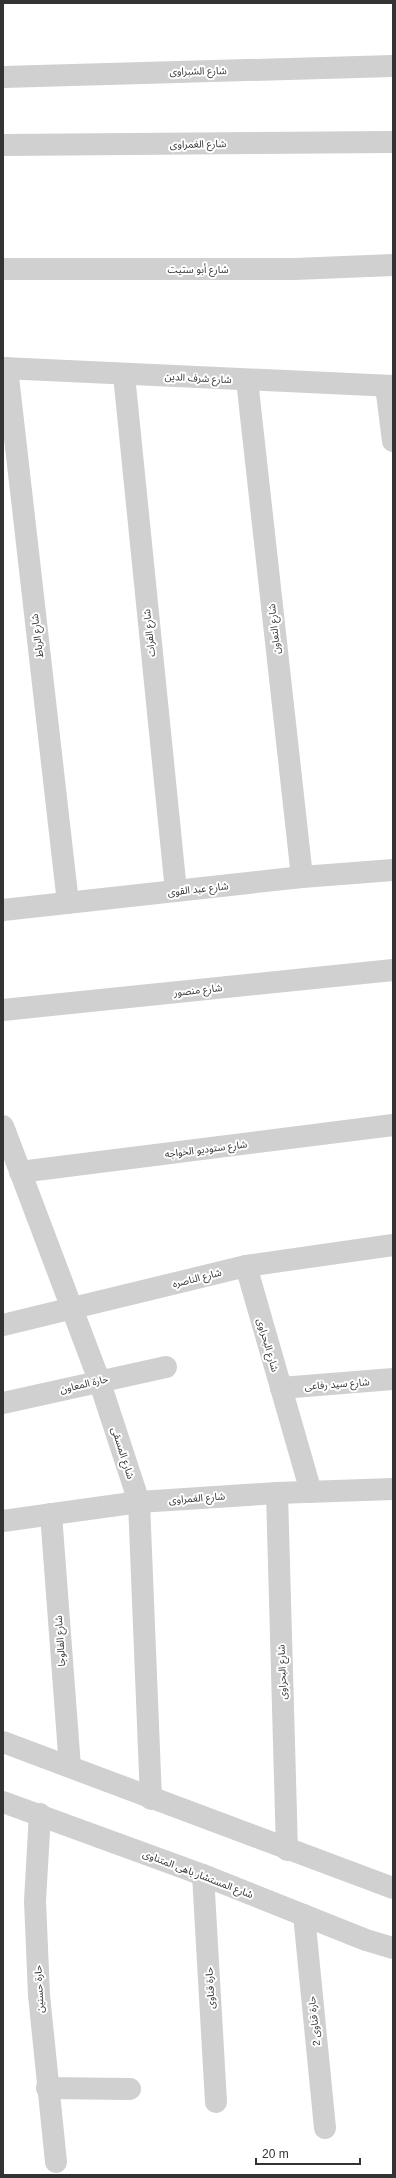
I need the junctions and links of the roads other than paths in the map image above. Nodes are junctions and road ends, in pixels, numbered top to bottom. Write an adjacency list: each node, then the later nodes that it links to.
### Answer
1 (393, 66): 2 (street, شارع الشبراوى)
2 (3, 77)
3 (393, 142): 4 (street, شارع الغمراوى)
4 (3, 145)
5 (393, 265): 6 (street, شارع أبو ستيت)
6 (3, 269)
7 (5, 368): 8 (street, شارع شرف الدين); 15 (street, شارع الرباط)
8 (124, 375): 9 (street, شارع شرف الدين); 14 (street, شارع الفرات)
9 (247, 380): 10 (street, شارع شرف الدين); 13 (street, شارع التعاون)
10 (389, 386): 11 (street)
11 (393, 441)
12 (393, 870): 13 (street, شارع عبد القوى)
13 (302, 877): 14 (street, شارع عبد القوى)
14 (176, 891): 15 (street, شارع عبد القوى)
15 (68, 903): 16 (street, شارع عبد القوى)
16 (3, 910)
17 (393, 970): 18 (street, شارع منصور)
18 (3, 1010)
19 (393, 1125): 21 (street, شارع ستوديو الخواجه)
20 (3, 1126): 21 (street, شارع المسقى)
21 (20, 1172): 24 (street, شارع المسقى)
22 (393, 1245): 23 (street, شارع الناصره)
23 (246, 1266): 24 (street, شارع الناصره); 29 (street, شارع البحراوى)
24 (72, 1309): 25 (street, شارع الناصره); 28 (street, شارع المسقى)
25 (3, 1325)
26 (166, 1367): 28 (street, حارة المعاون)
27 (393, 1379): 29 (street, شارع سيد رفاعى)
28 (99, 1380): 30 (street, حارة المعاون); 34 (street, شارع المسقى)
29 (281, 1388): 32 (street, شارع البحراوى)
30 (3, 1403)
31 (393, 1489): 32 (street, شارع الغمراوى)
32 (311, 1492): 33 (street, شارع الغمراوى)
33 (277, 1493): 34 (street, شارع الغمراوى); 42 (street, شارع البحراوى)
34 (139, 1502): 35 (street, شارع الغمراوى); 39 (street, شارع المسقى)
35 (51, 1514): 36 (street, شارع الغمراوى); 38 (street, شارع الفالوجا)
36 (3, 1521)
37 (3, 1742): 38 (street)
38 (70, 1768): 39 (street)
39 (151, 1799): 42 (street)
40 (3, 1802): 41 (street, شارع المستشار باهى المتناوى)
41 (40, 1814): 43 (street, شارع المستشار باهى المتناوى); 47 (street, حارة حسنين)
42 (287, 1850): 44 (street)
43 (203, 1875): 45 (street, شارع المستشار باهى المتناوى); 49 (street, حارة قناوى)
44 (393, 1888)
45 (304, 1915): 46 (street, شارع المستشار باهى المتناوى); 50 (street, حارة قناوى 2)
46 (393, 1948)
47 (47, 2088): 48 (street); 51 (street, حارة حسنين)
48 (130, 2089)
49 (216, 2102)
50 (325, 2128)
51 (56, 2162)

